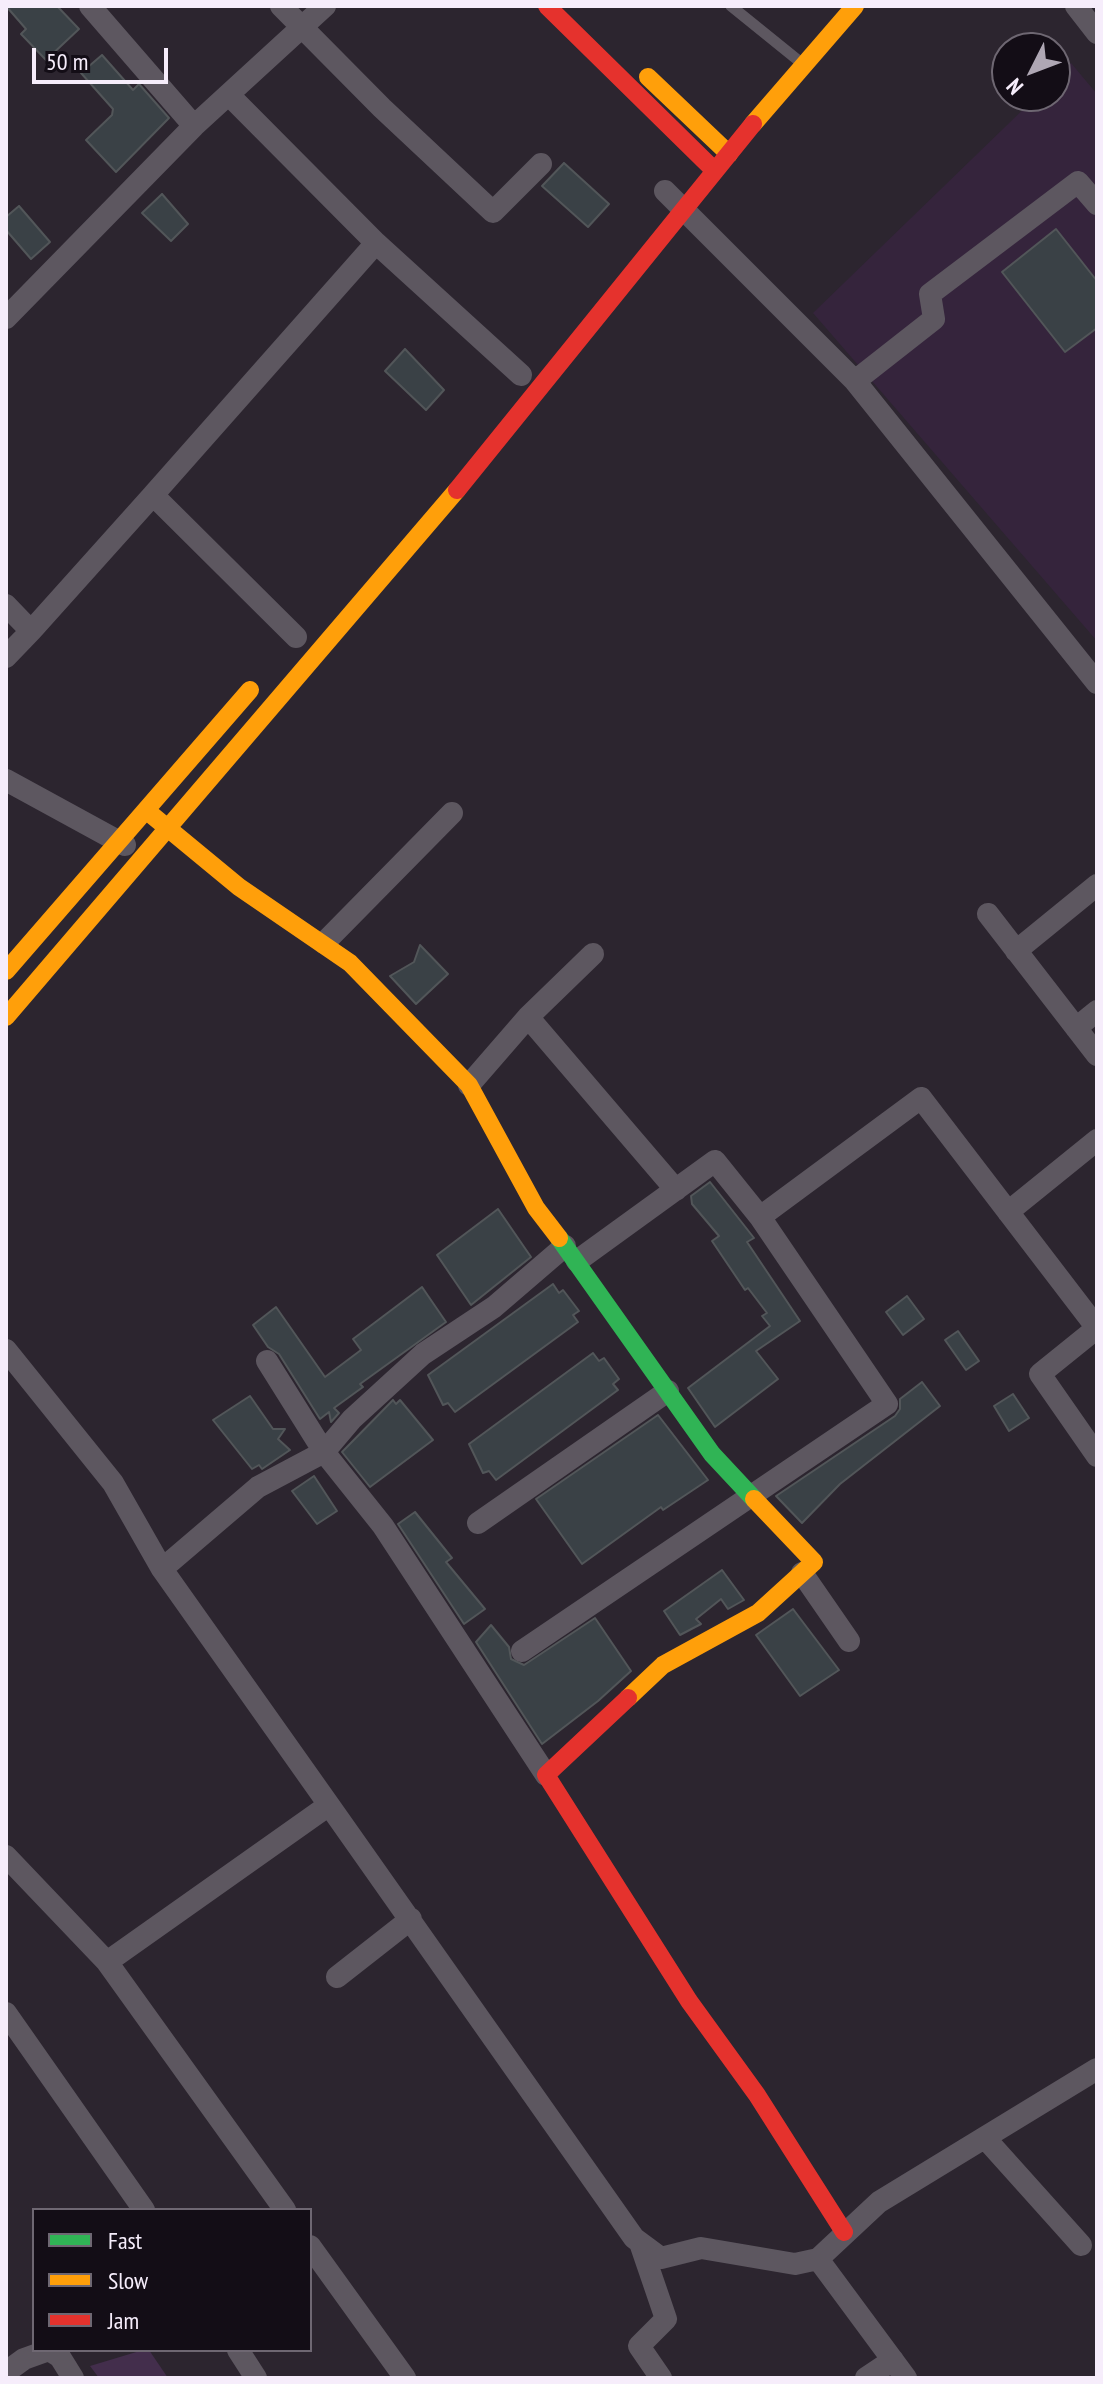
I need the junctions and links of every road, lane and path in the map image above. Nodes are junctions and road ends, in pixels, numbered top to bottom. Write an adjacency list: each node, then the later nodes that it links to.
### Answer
1 (90, 6): 13 (street)
2 (281, 6): 8 (street)
3 (325, 6): 8 (street)
4 (547, 6): 15 (main road)
5 (731, 6): 11 (lane)
6 (855, 6): 11 (main road)
7 (1076, 6): 9 (street)
8 (302, 29): 12 (street); 17 (street)
9 (1097, 33)
10 (629, 59): 14 (main road)
11 (804, 66): 16 (main road)
12 (229, 95): 13 (street); 22 (street)
13 (194, 126): 25 (street)
14 (714, 131): 15 (main road); 16 (main road)
15 (695, 153): 18 (main road); 19 (main road)
16 (729, 154): 18 (main road)
17 (541, 164)
18 (714, 170): 21 (main road)
19 (660, 197): 21 (street)
20 (1097, 204): 27 (street)
21 (684, 208): 24 (main road); 27 (street)
22 (376, 243): 26 (street); 28 (street)
23 (579, 301): 24 (main road)
24 (597, 316): 38 (main road)
25 (6, 318)
26 (521, 375)
27 (855, 381): 34 (street)
28 (153, 495): 30 (street); 31 (street)
29 (6, 605): 30 (street)
30 (31, 631): 32 (street)
31 (296, 637)
32 (6, 657)
33 (266, 672): 36 (main road)
34 (1097, 683)
35 (6, 780): 39 (street)
36 (145, 811): 38 (main road); 39 (main road)
37 (452, 813): 44 (street)
38 (169, 827): 40 (main road); 44 (main road)
39 (119, 841): 40 (street); 43 (main road)
40 (143, 857): 46 (main road)
41 (1097, 885): 45 (street)
42 (988, 914): 45 (street)
43 (37, 935): 46 (main road); 48 (main road)
44 (324, 943): 54 (main road)
45 (1016, 951): 52 (street)
46 (60, 954): 50 (main road)
47 (593, 954): 51 (street)
48 (6, 971)
49 (1097, 1011): 52 (street)
50 (6, 1017)
51 (528, 1017): 54 (street); 56 (street)
52 (1076, 1028): 53 (street)
53 (1097, 1055)
54 (469, 1085): 59 (main road)
55 (1097, 1140): 57 (street)
56 (676, 1190): 58 (street); 59 (street)
57 (1008, 1212): 58 (street); 60 (street)
58 (760, 1217): 66 (street)
59 (571, 1254): 63 (main road); 64 (street)
60 (1097, 1328): 65 (street)
61 (6, 1350): 68 (street)
62 (267, 1361): 64 (street)
63 (668, 1391): 66 (main road); 67 (street)
64 (324, 1452): 68 (street); 72 (street)
65 (1097, 1456)
66 (750, 1494): 69 (main road); 71 (street)
67 (478, 1523)
68 (162, 1569): 73 (street)
69 (802, 1573): 70 (street); 72 (main road)
70 (849, 1641)
71 (522, 1651)
72 (546, 1775): 83 (main road)
73 (329, 1805): 75 (street); 76 (street)
74 (6, 1856): 76 (street)
75 (411, 1919): 77 (street); 84 (street)
76 (107, 1962): 82 (street)
77 (337, 1977)
78 (6, 2013): 81 (street)
79 (1097, 2069): 80 (street)
80 (985, 2138): 83 (street); 85 (street)
81 (143, 2208)
82 (284, 2208)
83 (844, 2232): 87 (street)
84 (640, 2243): 87 (street); 96 (street)
85 (1081, 2245)
86 (312, 2249): 95 (street)
87 (818, 2259): 91 (street)
88 (43, 2352): 92 (street)
89 (52, 2352): 93 (street)
90 (239, 2352): 94 (street)
91 (899, 2369): 97 (street)
92 (6, 2372)
93 (73, 2378)
94 (256, 2378)
95 (405, 2378)
96 (661, 2378)
97 (866, 2378)

